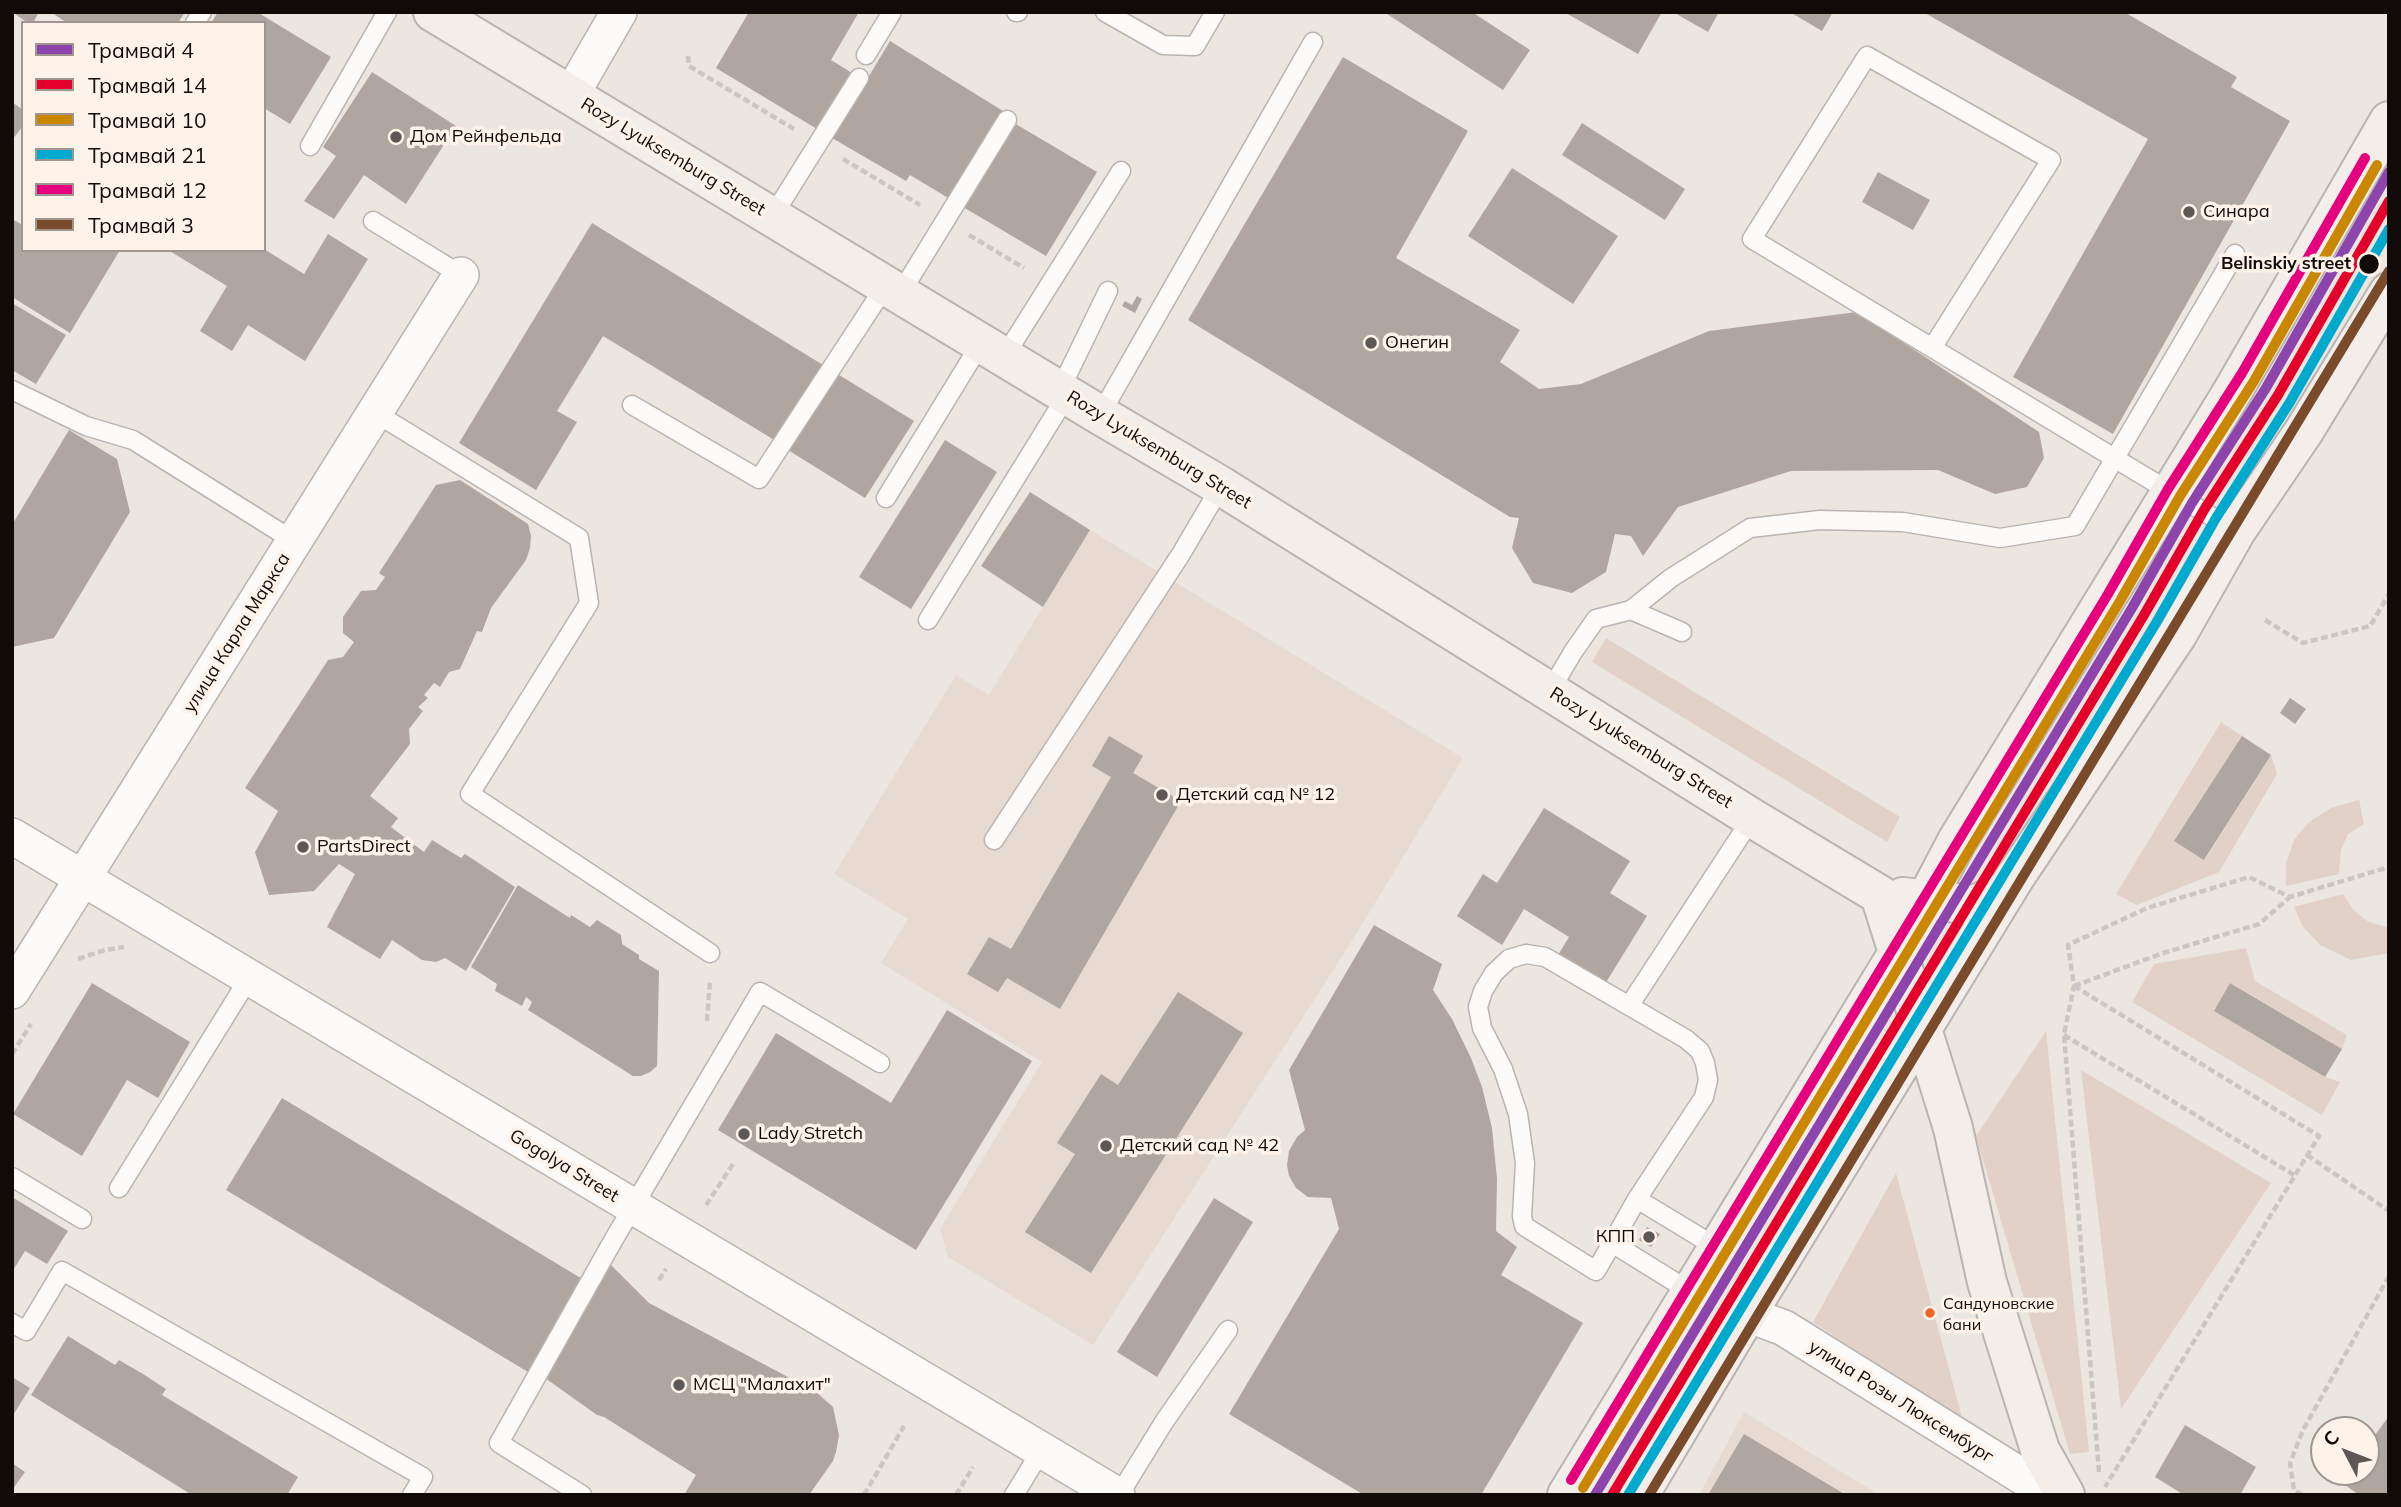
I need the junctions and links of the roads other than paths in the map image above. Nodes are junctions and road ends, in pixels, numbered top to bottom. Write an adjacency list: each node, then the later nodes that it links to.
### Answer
1 (387, 12): 13 (lane)
2 (433, 12): 10 (main road, Rozy Lyuksemburg Street)
3 (619, 12): 10 (street)
4 (892, 12): 8 (lane)
5 (1105, 12): 6 (lane)
6 (1215, 12)
7 (1313, 42): 28 (lane)
8 (866, 55)
9 (859, 78): 15 (lane)
10 (571, 95): 15 (main road, Rozy Lyuksemburg Street)
11 (1007, 120): 19 (lane)
12 (2389, 121): 31 (main road)
13 (310, 146)
14 (1121, 171): 23 (lane)
15 (772, 217): 19 (main road, Rozy Lyuksemburg Street)
16 (373, 221): 18 (lane)
17 (2235, 254): 29 (lane)
18 (461, 275): 27 (street, улица Карла Маркса)
19 (893, 290): 23 (main road, Rozy Lyuksemburg Street); 26 (lane)
20 (1108, 291): 25 (lane)
21 (2389, 292): 33 (main road)
22 (1932, 348): 22 (lane); 29 (lane)
23 (993, 350): 25 (main road, Rozy Lyuksemburg Street); 32 (lane)
24 (12, 390): 34 (lane)
25 (1063, 392): 28 (main road, Rozy Lyuksemburg Street); 36 (lane)
26 (632, 405)
27 (374, 412): 34 (street, улица Карла Маркса); 46 (lane)
28 (1100, 415): 30 (main road, Rozy Lyuksemburg Street)
29 (2114, 458): 31 (lane); 35 (lane)
30 (1221, 486): 38 (main road, Rozy Lyuksemburg Street); 41 (lane)
31 (2171, 492): 33 (lane); 45 (main road)
32 (886, 498)
33 (2236, 531): 43 (main road)
34 (294, 541): 42 (street, улица Карла Маркса)
35 (1631, 610): 37 (lane); 38 (lane)
36 (928, 620)
37 (1682, 632)
38 (1550, 691): 39 (main road, Rozy Lyuksemburg Street)
39 (1752, 818): 44 (main road, Rozy Lyuksemburg Street); 50 (lane)
40 (12, 836): 42 (street, Gogolya Street)
41 (994, 840)
42 (84, 878): 48 (street, Gogolya Street); 49 (street, улица Карла Маркса)
43 (2007, 890): 45 (main road); 51 (main road)
44 (1880, 895): 45 (main road); 47 (main road)
45 (1926, 899): 47 (main road)
46 (710, 953)
47 (1898, 953): 51 (main road); 59 (main road)
48 (249, 978): 54 (lane); 56 (street, Gogolya Street)
49 (12, 991)
50 (1629, 1006): 55 (lane); 58 (lane)
51 (1922, 1030): 61 (main road); 72 (main road)
52 (880, 1063): 56 (lane)
53 (12, 1177): 57 (lane)
54 (119, 1188)
55 (1637, 1199): 58 (lane); 59 (lane)
56 (633, 1207): 64 (street, Gogolya Street); 66 (lane)
57 (82, 1219)
58 (1612, 1243): 60 (lane)
59 (1716, 1247): 60 (main road)
60 (1691, 1292): 69 (main road)
61 (1747, 1314): 70 (main road); 71 (street, улица Розы Люксембург)
62 (12, 1323): 65 (lane)
63 (1227, 1330): 68 (lane)
64 (1041, 1451): 67 (lane); 68 (street, Gogolya Street)
65 (412, 1495)
66 (582, 1495)
67 (1014, 1495)
68 (1118, 1495)
69 (1567, 1495)
70 (1639, 1495)
71 (2052, 1495)
72 (2064, 1495)

